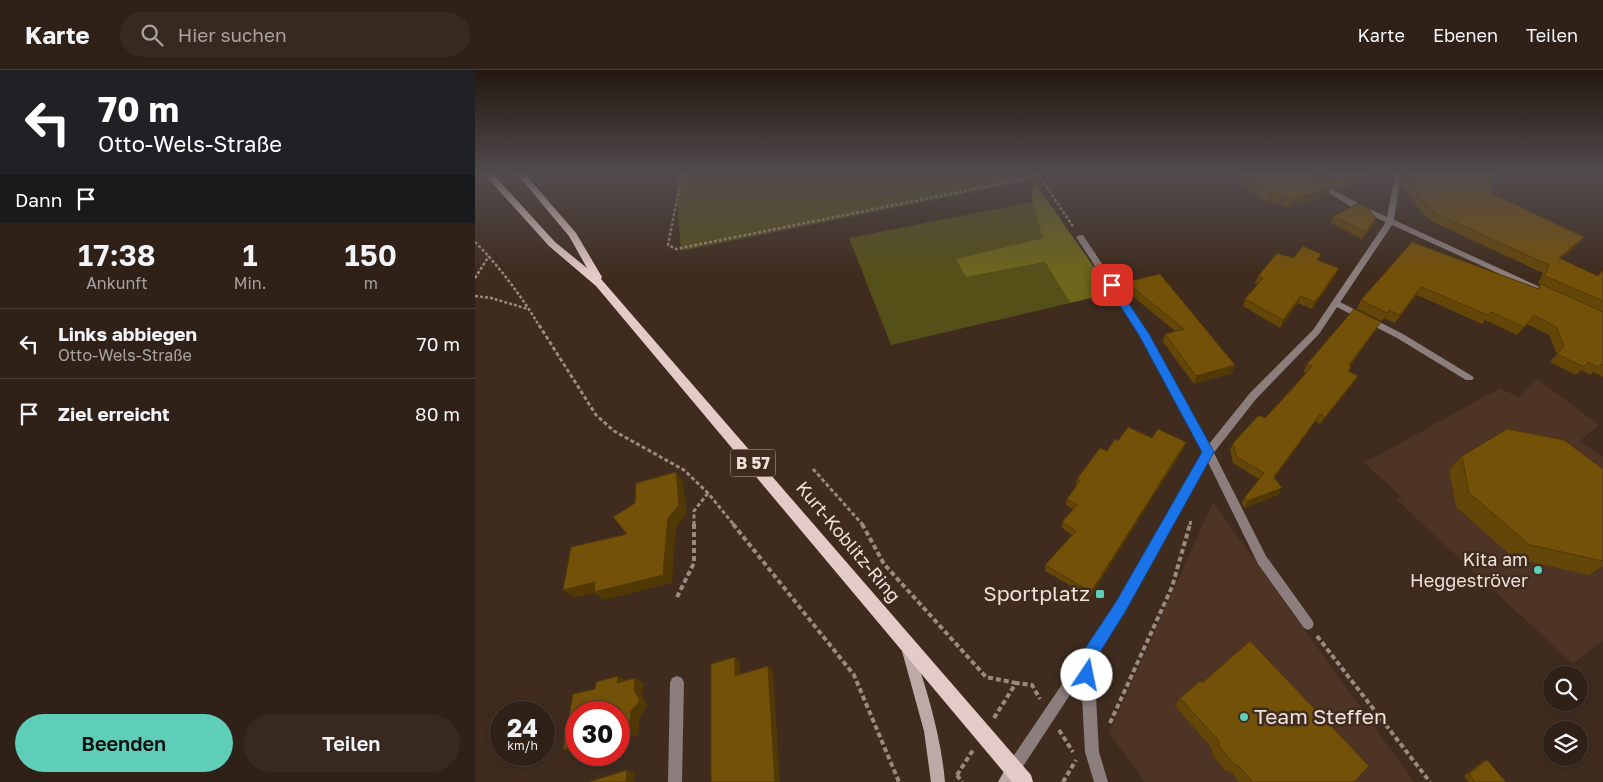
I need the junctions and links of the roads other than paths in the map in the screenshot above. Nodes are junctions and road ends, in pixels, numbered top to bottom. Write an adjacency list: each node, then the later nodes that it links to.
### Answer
1 (518, 207): 7 (main road, Kurt-Koblitz-Ring / B 57)
2 (549, 207): 7 (main road, Kurt-Koblitz-Ring / B 57)
3 (1358, 207): 5 (street)
4 (1392, 207): 5 (street)
5 (1390, 222): 8 (street); 9 (street)
6 (1080, 236): 11 (street)
7 (600, 284): 13 (main road, Kurt-Koblitz-Ring / B 57)
8 (1554, 295)
9 (1336, 303): 10 (street); 11 (street)
10 (1469, 378)
11 (1208, 452): 12 (street); 14 (street)
12 (1308, 624)
13 (906, 643): 16 (main road, Kurt-Koblitz-Ring / B 57); 18 (street)
14 (1087, 659): 16 (street); 19 (street)
15 (677, 683): 17 (street)
16 (1014, 778)
17 (675, 782)
18 (937, 782)
19 (1101, 782)

